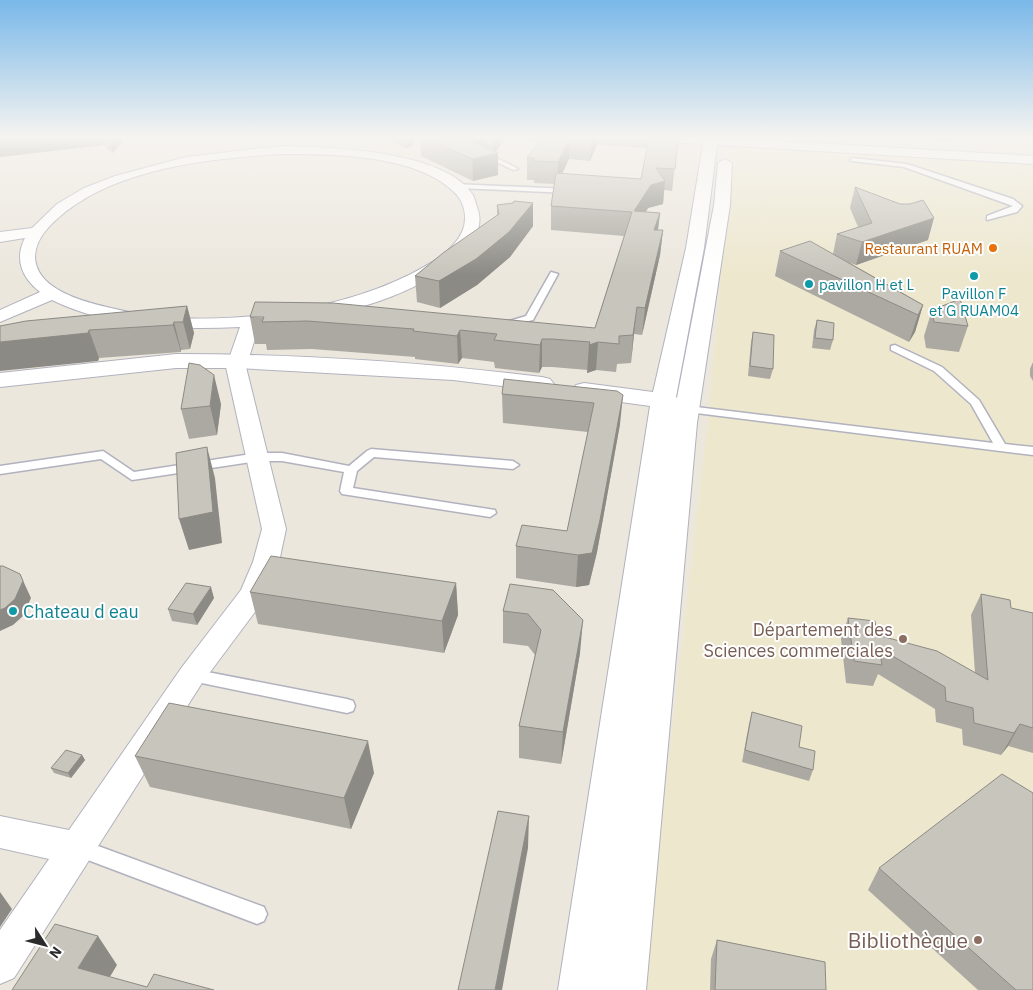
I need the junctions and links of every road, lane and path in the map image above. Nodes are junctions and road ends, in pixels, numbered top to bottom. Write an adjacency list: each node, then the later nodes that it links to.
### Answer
1 (112, 183): 8 (street)
2 (452, 183): 5 (street)
3 (708, 183): 21 (main road)
4 (958, 183): 7 (lane)
5 (457, 186): 6 (lane); 12 (street)
6 (576, 190)
7 (990, 218)
8 (36, 232): 9 (street); 11 (street)
9 (0, 237)
10 (554, 274): 16 (lane)
11 (52, 293): 14 (street); 15 (street)
12 (343, 306): 13 (lane); 15 (street)
13 (372, 309)
14 (0, 317)
15 (251, 321): 18 (street)
16 (500, 325)
17 (895, 348): 22 (lane)
18 (236, 364): 19 (main road); 20 (main road); 21 (main road); 24 (street)
19 (0, 380)
20 (0, 388)
21 (671, 408): 22 (lane); 35 (main road); 36 (main road)
22 (1001, 447): 23 (lane)
23 (1033, 451)
24 (257, 457): 26 (lane); 27 (lane); 29 (street)
25 (513, 465): 27 (lane)
26 (0, 470)
27 (351, 470): 28 (lane)
28 (490, 513)
29 (192, 675): 30 (lane); 32 (street)
30 (347, 706)
31 (0, 832): 32 (street)
32 (77, 848): 33 (lane); 34 (street)
33 (257, 914)
34 (0, 964)
35 (581, 990)
36 (623, 990)

